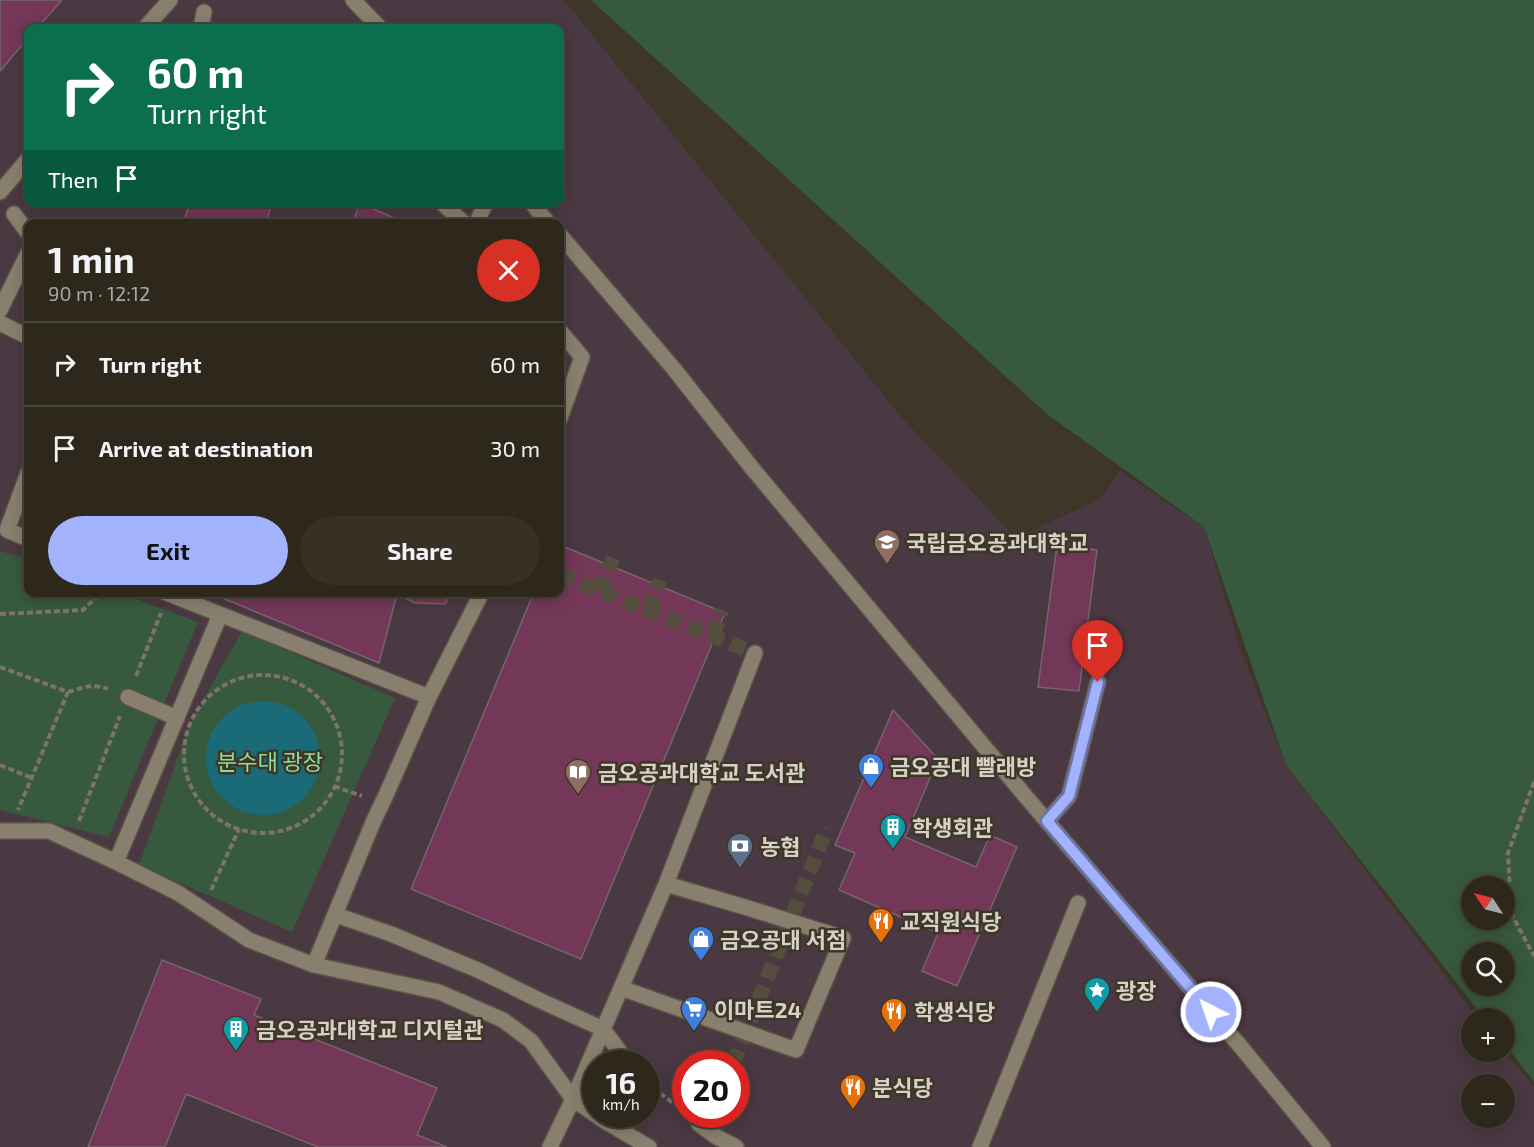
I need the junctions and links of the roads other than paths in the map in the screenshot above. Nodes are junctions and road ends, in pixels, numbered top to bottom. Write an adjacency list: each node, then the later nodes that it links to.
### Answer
1 (171, 0): 4 (street)
2 (353, 0): 6 (street)
3 (204, 12): 5 (street)
4 (149, 24)
5 (202, 24)
6 (376, 24)
7 (24, 164): 8 (street)
8 (0, 192)
9 (446, 207): 12 (street)
10 (535, 207): 13 (street)
11 (14, 213): 14 (street)
12 (460, 219)
13 (545, 219)
14 (24, 227)
15 (564, 240): 32 (street)
16 (24, 261): 17 (street)
17 (0, 310)
18 (0, 323): 19 (street)
19 (24, 335)
20 (564, 336): 21 (street)
21 (564, 407)
22 (24, 484): 23 (street)
23 (24, 537)
24 (176, 597): 26 (street)
25 (480, 597): 30 (street)
26 (220, 615): 30 (street); 31 (street)
27 (755, 653): 35 (street)
28 (1098, 682): 32 (street)
29 (128, 697): 31 (street)
30 (429, 698): 37 (street)
31 (177, 718): 34 (street)
32 (1047, 821): 48 (street)
33 (5, 831): 34 (street)
34 (116, 862): 38 (street)
35 (666, 884): 39 (street); 39 (street)
36 (1078, 903): 47 (street)
37 (336, 915): 38 (street); 40 (street)
38 (314, 964): 42 (street)
39 (621, 988): 40 (street)
40 (603, 1029): 41 (street); 42 (street)
41 (619, 1050)
42 (573, 1099): 44 (street); 45 (street)
43 (704, 1128): 46 (street)
44 (550, 1147)
45 (649, 1147)
46 (736, 1147)
47 (980, 1147)
48 (1323, 1147)

